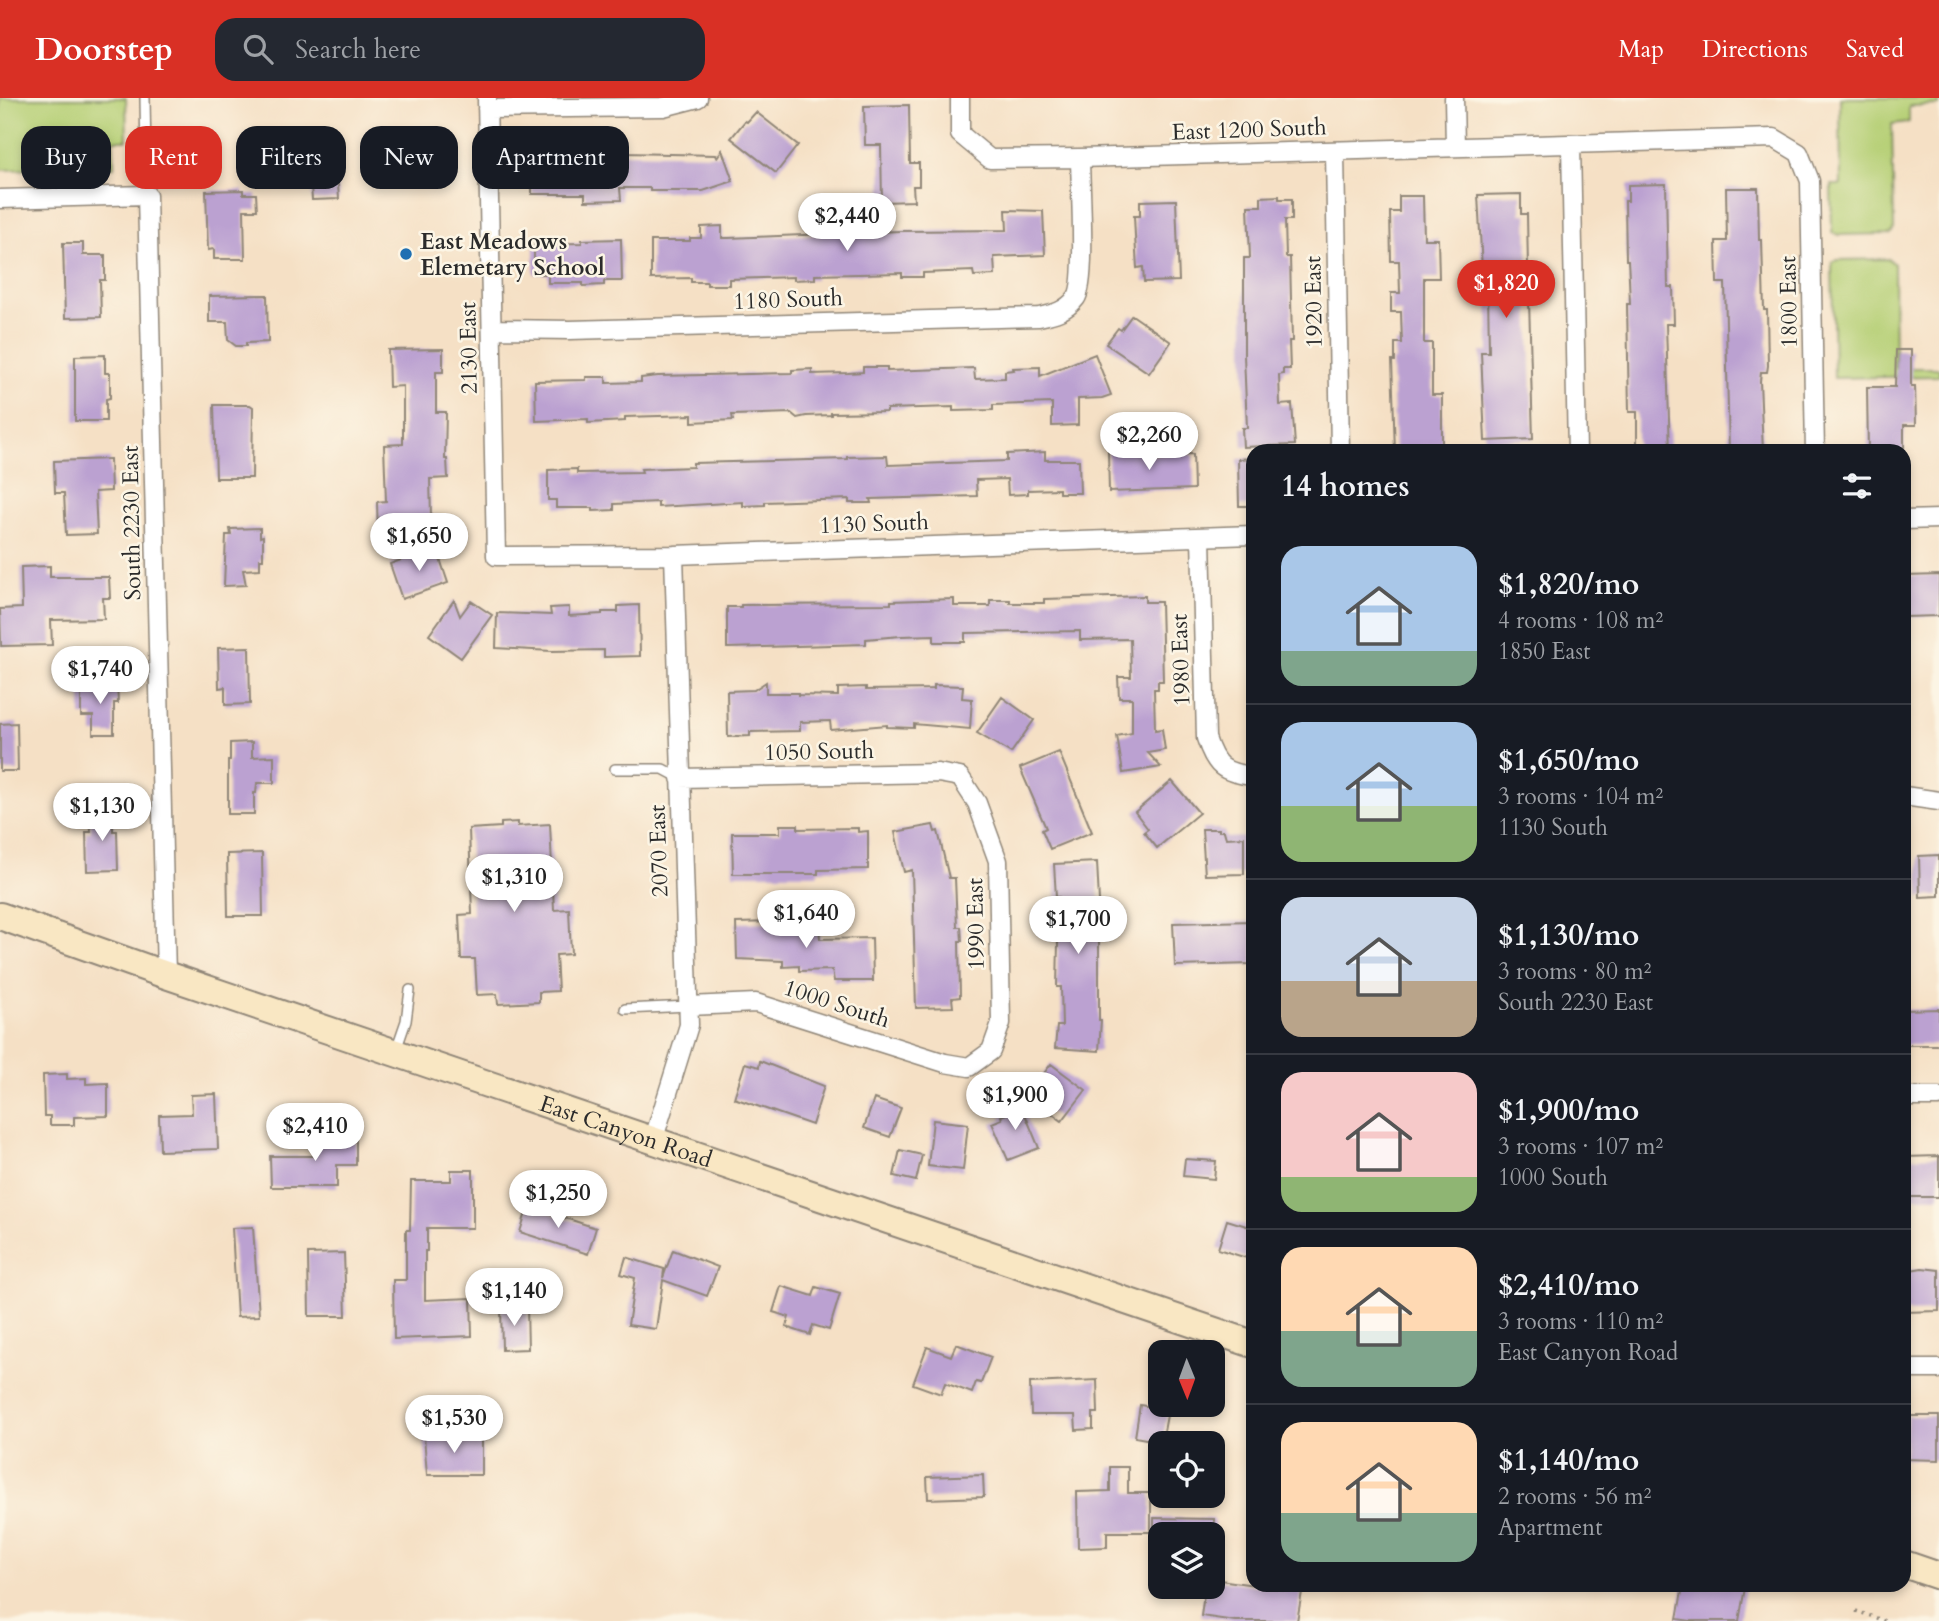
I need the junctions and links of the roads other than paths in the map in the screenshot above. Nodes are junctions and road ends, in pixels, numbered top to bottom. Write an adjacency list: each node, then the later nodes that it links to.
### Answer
1 (145, 98): 6 (lane)
2 (698, 98): 5 (street)
3 (960, 98): 11 (street, East 1200 South)
4 (1454, 98): 8 (street)
5 (487, 104): 13 (street, 2130 East)
6 (145, 126)
7 (1571, 144): 8 (street, East 1200 South); 10 (street, East 1200 South); 15 (street)
8 (1455, 147): 9 (street, East 1200 South)
9 (1335, 152): 11 (street, East 1200 South); 14 (street, 1920 East)
10 (1799, 153): 16 (street, 1800 East)
11 (1080, 159): 13 (street, 1180 South)
12 (0, 199): 30 (street, South 2230 East)
13 (492, 329): 22 (street, 2130 East)
14 (1340, 444)
15 (1577, 444)
16 (1815, 444)
17 (1939, 519): 18 (street)
18 (1911, 520)
19 (1246, 534): 20 (street, 1130 South)
20 (1201, 537): 21 (street, 1130 South); 24 (street, 1980 East)
21 (674, 555): 22 (street, 1130 South); 26 (street, 2070 East)
22 (496, 556)
23 (615, 769): 26 (lane)
24 (1246, 775)
25 (960, 777): 26 (street, 1050 South); 35 (street, 1990 East)
26 (680, 778): 32 (street, 2070 East)
27 (1911, 797): 28 (street)
28 (1939, 801)
29 (0, 916): 30 (main road, East Canyon Road)
30 (166, 975): 34 (main road, East Canyon Road)
31 (410, 990): 34 (lane)
32 (689, 1006): 33 (lane); 35 (street, 1000 South); 38 (street, 2070 East)
33 (625, 1009)
34 (395, 1053): 38 (main road, East Canyon Road)
35 (969, 1067)
36 (1911, 1097): 37 (street)
37 (1939, 1097)
38 (653, 1141): 39 (main road, East Canyon Road)
39 (1246, 1342)
40 (1911, 1369): 41 (street)
41 (1939, 1369)
42 (1911, 1566): 43 (main road)
43 (1939, 1576)

